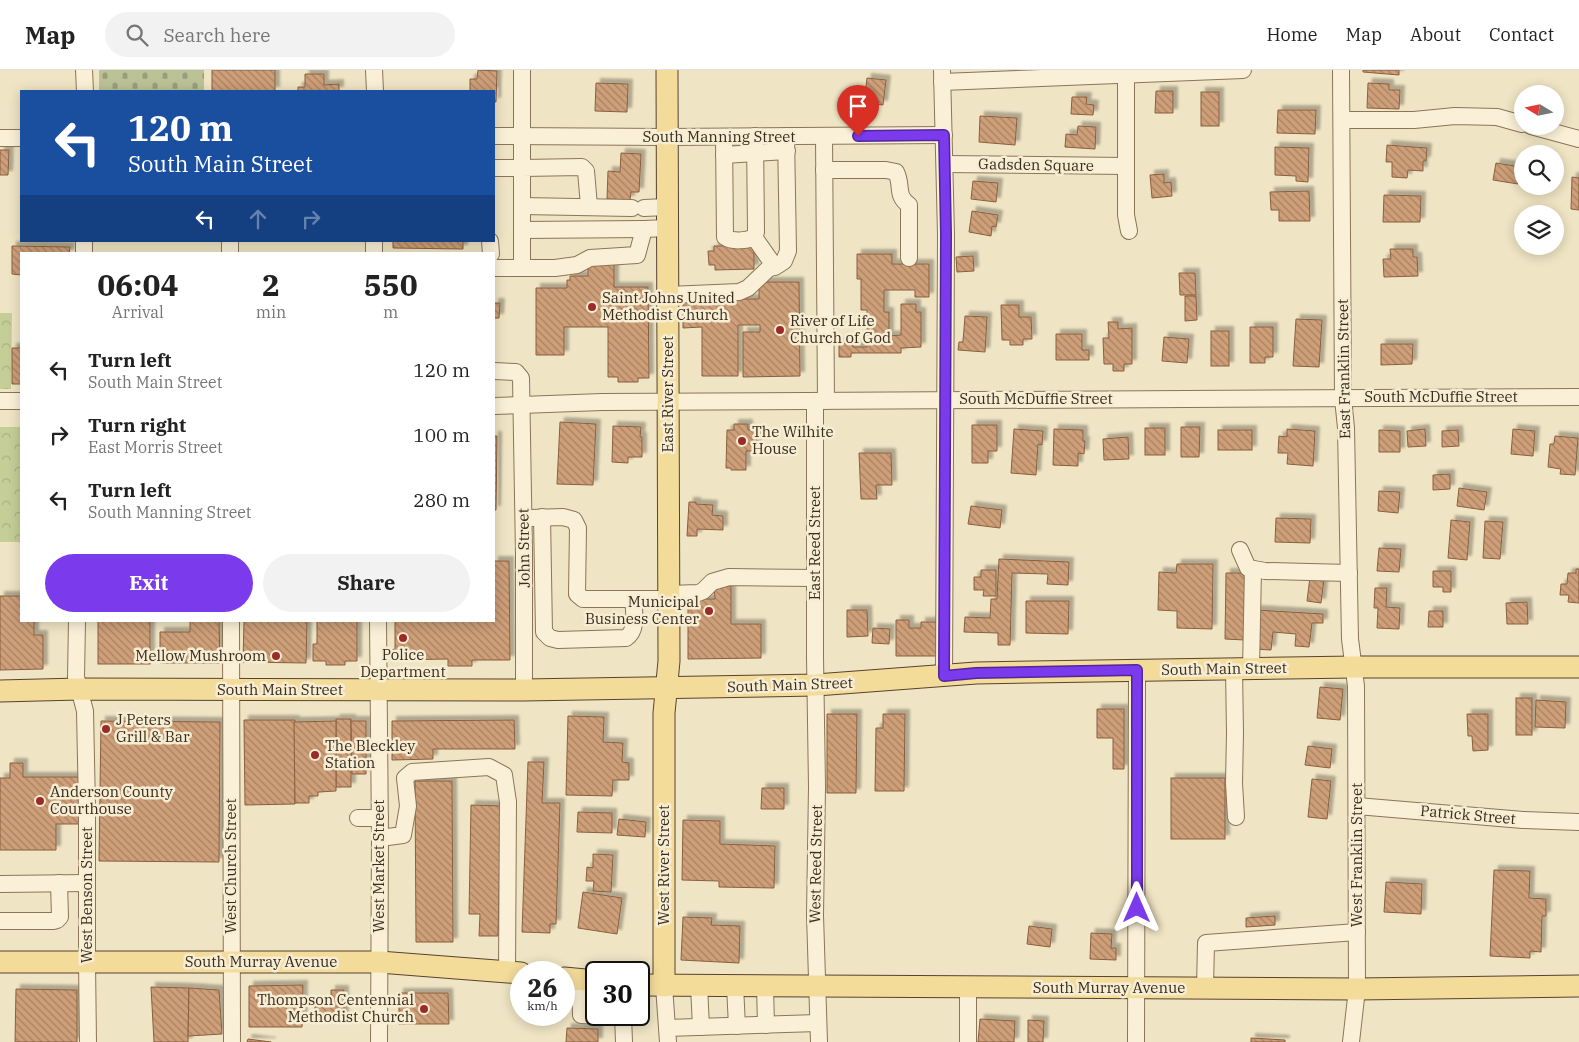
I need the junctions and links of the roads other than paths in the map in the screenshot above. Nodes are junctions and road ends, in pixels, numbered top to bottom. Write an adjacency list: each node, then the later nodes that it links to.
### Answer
1 (84, 70): 9 (street)
2 (374, 70): 10 (street)
3 (522, 70): 16 (street)
4 (666, 70): 19 (main road, East River Street)
5 (1243, 70): 7 (street)
6 (1341, 70): 11 (street, East Franklin Street)
7 (1126, 75): 8 (street); 28 (street)
8 (942, 76): 13 (street)
9 (85, 90)
10 (374, 90)
11 (1342, 120): 12 (street); 47 (street, East Franklin Street)
12 (1514, 122)
13 (944, 135): 18 (street, South Manning Street); 27 (street)
14 (1564, 135): 23 (street)
15 (495, 136): 16 (street, South Manning Street)
16 (522, 136): 19 (street, South Manning Street); 30 (street)
17 (755, 136): 20 (street, South Manning Street); 24 (street, South Manning Street); 25 (street)
18 (824, 136): 24 (street, South Manning Street); 31 (street, East Reed Street)
19 (667, 137): 20 (street, South Manning Street); 34 (main road, East River Street)
20 (724, 137): 26 (street)
21 (0, 138): 22 (street)
22 (20, 138)
23 (1579, 139)
24 (786, 144): 25 (street); 41 (street)
25 (755, 153): 26 (street); 39 (street)
26 (724, 155): 39 (street)
27 (945, 164): 28 (street, Gadsden Square); 48 (street)
28 (1126, 166): 38 (street)
29 (495, 168): 30 (street)
30 (522, 168): 32 (street); 33 (street)
31 (824, 170): 40 (street); 51 (street, East Reed Street)
32 (522, 206): 33 (street); 37 (street)
33 (589, 206): 34 (street)
34 (667, 206): 35 (main road, East River Street)
35 (667, 228): 36 (street); 44 (main road, East River Street)
36 (644, 229): 37 (street); 43 (street)
37 (522, 230): 43 (street)
38 (1129, 231)
39 (754, 237): 41 (street)
40 (909, 258)
41 (775, 267): 44 (street)
42 (495, 268): 43 (street)
43 (522, 268)
44 (668, 295): 52 (main road, East River Street)
45 (495, 371): 53 (street, John Street)
46 (1579, 397): 47 (street, South McDuffie Street)
47 (1344, 398): 48 (street, South McDuffie Street); 59 (street, East Franklin Street)
48 (945, 400): 51 (street, South McDuffie Street); 70 (street)
49 (0, 401): 50 (street)
50 (20, 401)
51 (821, 401): 52 (street, South McDuffie Street); 60 (street, East Reed Street)
52 (668, 402): 53 (street, South McDuffie Street); 61 (main road, East River Street)
53 (521, 405): 54 (street, South McDuffie Street); 56 (street, John Street)
54 (495, 406)
55 (542, 517): 56 (street); 62 (street); 62 (street)
56 (523, 518): 76 (street, John Street)
57 (1240, 550): 58 (street)
58 (1253, 569): 59 (street); 68 (street)
59 (1349, 573): 67 (street, East Franklin Street)
60 (815, 578): 61 (street); 71 (street, East Reed Street)
61 (669, 597): 62 (street); 72 (main road, East River Street)
62 (633, 599)
63 (77, 622): 73 (street, West Benson Street)
64 (231, 622): 74 (street, West Church Street)
65 (378, 622): 75 (street, West Market Street)
66 (1579, 667): 67 (main road, South Main Street)
67 (1354, 668): 68 (main road, South Main Street); 78 (street, West Franklin Street)
68 (1242, 669): 69 (main road, South Main Street); 79 (street)
69 (1137, 670): 70 (main road, South Main Street); 104 (street)
70 (944, 676): 71 (main road, South Main Street)
71 (816, 685): 72 (main road, South Main Street); 101 (street, West Reed Street)
72 (668, 688): 76 (main road, South Main Street); 97 (main road, West River Street)
73 (79, 689): 74 (main road, South Main Street); 77 (main road, South Main Street); 85 (street, West Benson Street)
74 (232, 689): 75 (main road, South Main Street); 92 (street, West Church Street)
75 (379, 690): 76 (main road, South Main Street); 81 (street, West Market Street)
76 (524, 690)
77 (0, 691)
78 (1357, 806): 82 (street, Patrick Street); 88 (street, West Franklin Street)
79 (1236, 817)
80 (358, 818): 81 (street)
81 (380, 818): 83 (street, West Market Street)
82 (1579, 822)
83 (380, 838): 89 (street); 93 (street, West Market Street)
84 (59, 883): 85 (street); 86 (street); 87 (street)
85 (87, 883): 91 (street, West Benson Street)
86 (0, 884)
87 (0, 921)
88 (1357, 932): 105 (street); 106 (street, West Franklin Street)
89 (514, 961)
90 (0, 962): 91 (main road, South Murray Avenue)
91 (87, 962): 92 (main road, South Murray Avenue); 114 (street, West Benson Street)
92 (232, 962): 93 (main road, South Murray Avenue); 115 (street, West Church Street)
93 (379, 962): 94 (main road, South Murray Avenue); 116 (street, West Market Street)
94 (510, 973)
95 (580, 980): 107 (street)
96 (650, 985): 97 (main road, South Murray Avenue)
97 (664, 986): 98 (main road, South Murray Avenue); 113 (street, West River Street)
98 (699, 986): 99 (main road, South Murray Avenue); 112 (street)
99 (735, 986): 100 (main road, South Murray Avenue); 111 (street)
100 (765, 986): 101 (main road, South Murray Avenue); 109 (street)
101 (817, 986): 103 (main road, South Murray Avenue); 108 (street, West Reed Street)
102 (1579, 986): 106 (main road, South Murray Avenue)
103 (968, 987): 104 (main road, South Murray Avenue); 119 (street)
104 (1136, 988): 105 (main road, South Murray Avenue); 120 (street)
105 (1205, 988): 106 (main road, South Murray Avenue)
106 (1357, 989): 121 (street, West Franklin Street)
107 (585, 1015)
108 (818, 1023): 109 (street); 118 (street, West Reed Street)
109 (766, 1025): 111 (street)
110 (623, 1026): 117 (street)
111 (736, 1026): 112 (street)
112 (702, 1027): 113 (street)
113 (668, 1035)
114 (88, 1042)
115 (232, 1042)
116 (379, 1042)
117 (624, 1042)
118 (819, 1042)
119 (968, 1042)
120 (1136, 1042)
121 (1350, 1042)

